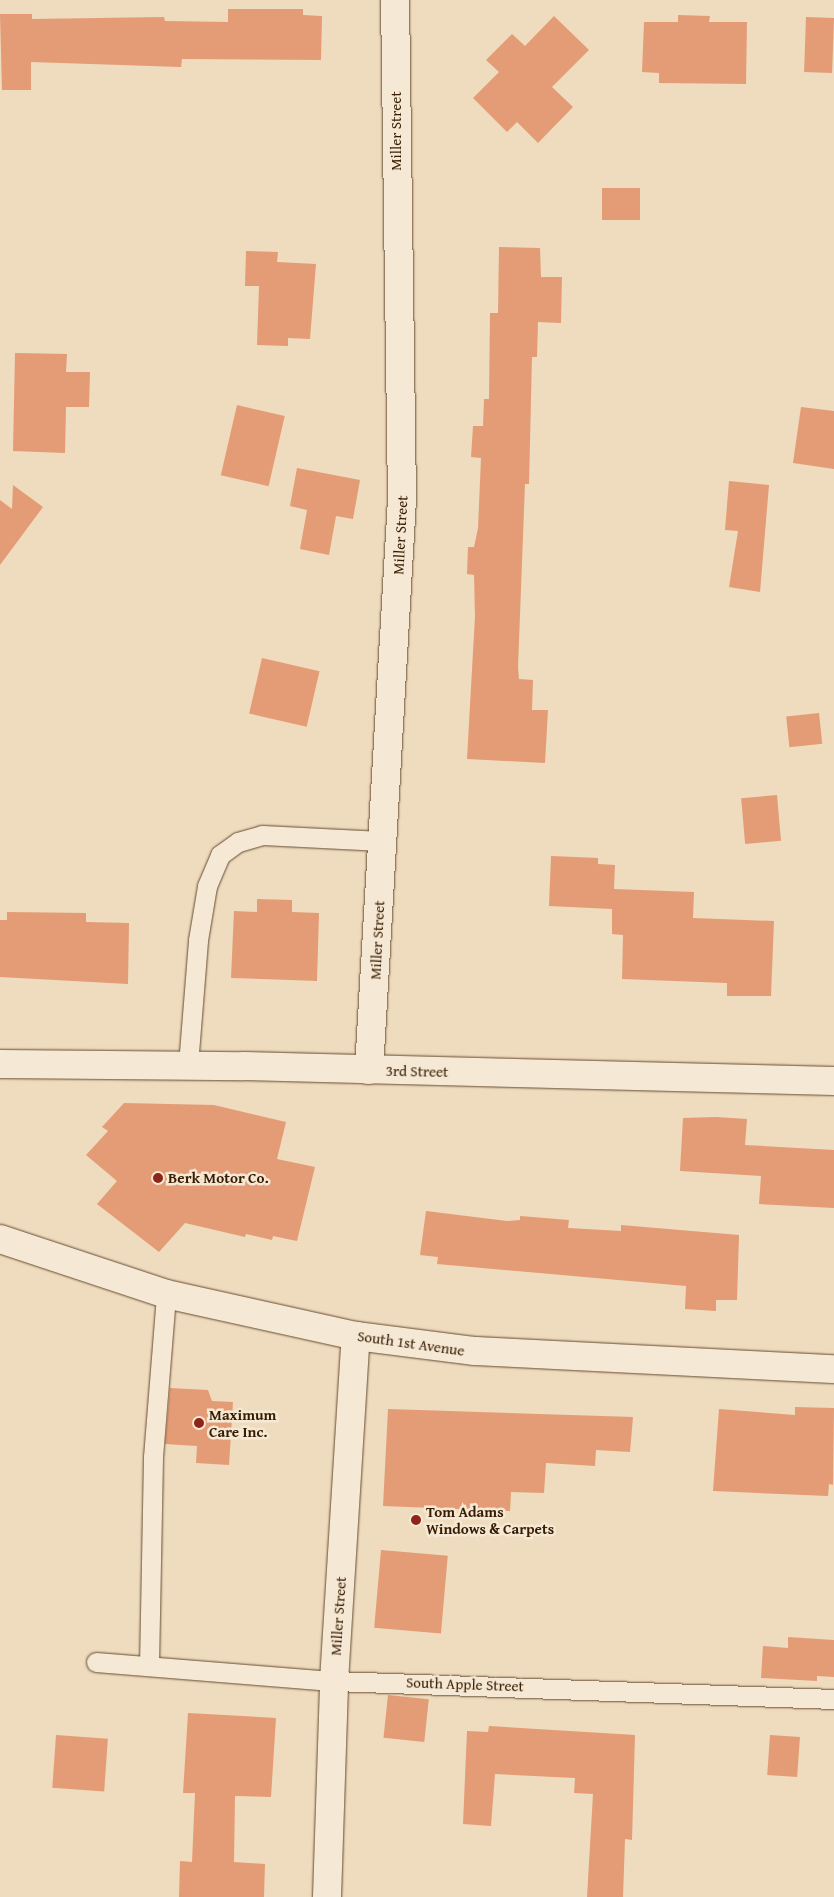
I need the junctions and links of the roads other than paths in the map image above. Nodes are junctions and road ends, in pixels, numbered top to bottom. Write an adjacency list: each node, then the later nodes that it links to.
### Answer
1 (395, 0): 2 (street, Miller Street)
2 (382, 841): 4 (lane); 5 (street, Miller Street)
3 (0, 1064): 4 (street, 3rd Street)
4 (188, 1066): 5 (street, 3rd Street)
5 (369, 1070): 6 (street, 3rd Street)
6 (834, 1081)
7 (0, 1239): 8 (street, South 1st Avenue)
8 (166, 1294): 9 (street, South 1st Avenue); 12 (lane)
9 (356, 1336): 10 (street, South 1st Avenue); 13 (street, Miller Street)
10 (834, 1369)
11 (96, 1662): 12 (lane, South Apple Street)
12 (149, 1666): 13 (lane, South Apple Street)
13 (334, 1681): 14 (lane, South Apple Street); 15 (street, Miller Street)
14 (834, 1699)
15 (327, 1897)

